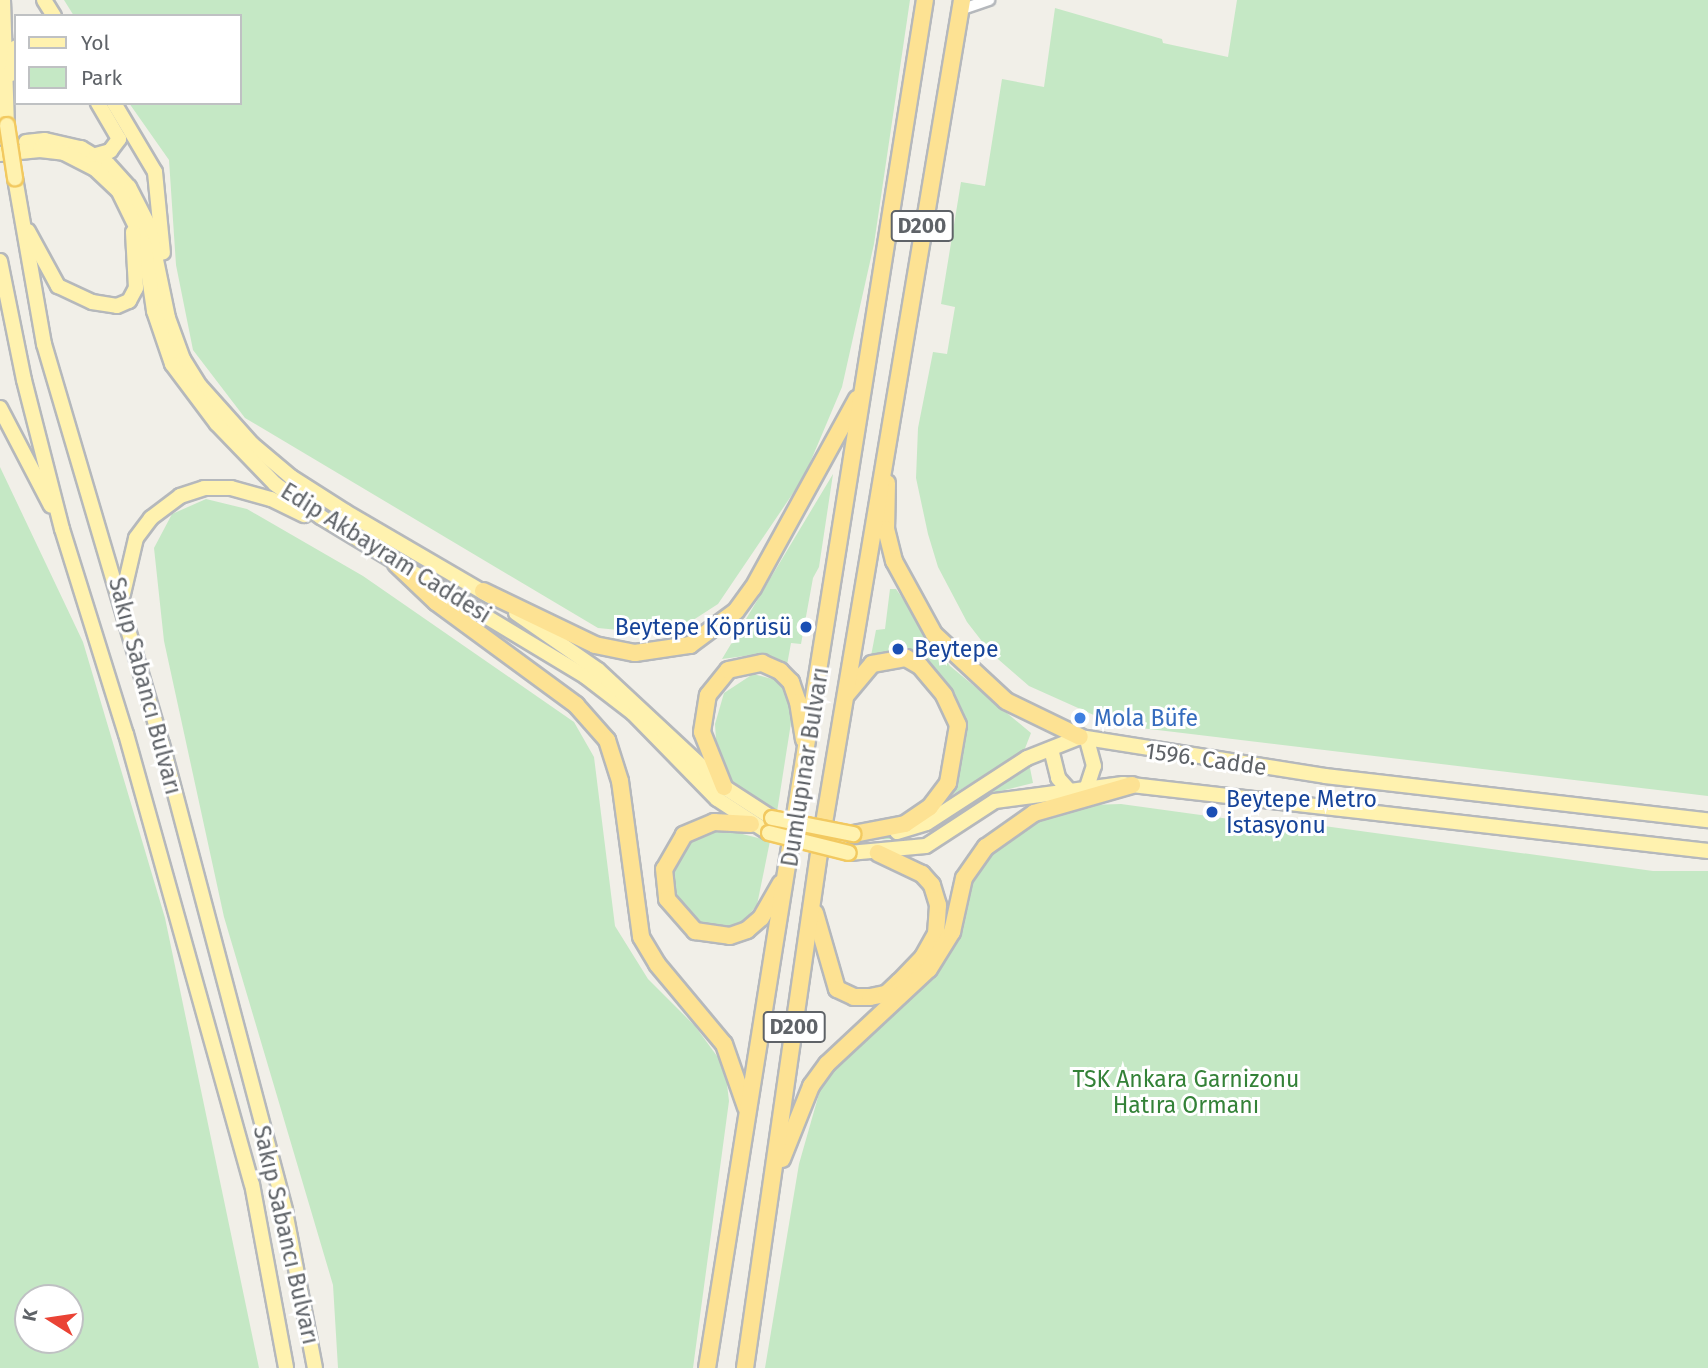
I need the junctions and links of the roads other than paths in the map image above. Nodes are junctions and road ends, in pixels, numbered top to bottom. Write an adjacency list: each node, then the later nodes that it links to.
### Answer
1 (3, 0): 8 (main road, Sakıp Sabancı Bulvarı)
2 (925, 0): 16 (highway, Dumlupınar Bulvarı / D200)
3 (989, 0): 4 (street)
4 (963, 3): 18 (highway, Dumlupınar Bulvarı / D200)
5 (14, 63): 8 (main road)
6 (99, 105): 11 (main road)
7 (115, 105): 15 (main road)
8 (7, 117): 13 (main road, Sakıp Sabancı Bulvarı, bridge)
9 (0, 145): 11 (main road, Edip Akbayram Caddesi)
10 (0, 155): 12 (main road, Edip Akbayram Caddesi)
11 (96, 155): 15 (main road, Edip Akbayram Caddesi)
12 (124, 200): 13 (main road); 20 (main road, Edip Akbayram Caddesi)
13 (19, 209): 23 (main road, Sakıp Sabancı Bulvarı)
14 (0, 261): 19 (main road, Sakıp Sabancı Bulvarı)
15 (164, 292): 22 (main road, Edip Akbayram Caddesi)
16 (865, 381): 22 (highway); 27 (highway, Dumlupınar Bulvarı / D200)
17 (0, 408): 19 (main road)
18 (884, 441): 24 (highway, Dumlupınar Bulvarı / D200); 25 (highway)
19 (62, 529): 42 (main road, Sakıp Sabancı Bulvarı)
20 (346, 533): 21 (main road, Edip Akbayram Caddesi); 23 (main road)
21 (396, 564): 33 (main road, Edip Akbayram Caddesi); 40 (highway)
22 (483, 591): 29 (main road, Edip Akbayram Caddesi)
23 (124, 609): 43 (main road, Sakıp Sabancı Bulvarı)
24 (846, 696): 34 (highway); 39 (highway, Dumlupınar Bulvarı / D200)
25 (1084, 738): 26 (main road); 30 (main road); 32 (main road, 1596. Cadde)
26 (1051, 749): 31 (main road); 34 (main road)
27 (807, 757): 29 (highway); 38 (highway, Dumlupınar Bulvarı / D200)
28 (1132, 785): 30 (main road, 1596. Cadde); 35 (main road, 1596. Cadde); 41 (highway)
29 (724, 787): 34 (main road, Edip Akbayram Caddesi, bridge)
30 (1087, 787): 31 (main road, 1596. Cadde)
31 (1068, 789): 37 (main road, 1596. Cadde)
32 (1708, 820)
33 (751, 824): 36 (main road, Edip Akbayram Caddesi, bridge); 38 (highway)
34 (853, 834)
35 (1708, 851)
36 (849, 853): 37 (main road, 1596. Cadde)
37 (878, 853): 39 (highway)
38 (790, 861): 40 (highway, Dumlupınar Bulvarı / D200)
39 (813, 898): 41 (highway, Dumlupınar Bulvarı / D200)
40 (748, 1117): 44 (highway, Dumlupınar Bulvarı / D200)
41 (769, 1201): 45 (highway, Dumlupınar Bulvarı / D200)
42 (286, 1368)
43 (315, 1368)
44 (707, 1368)
45 (745, 1368)

